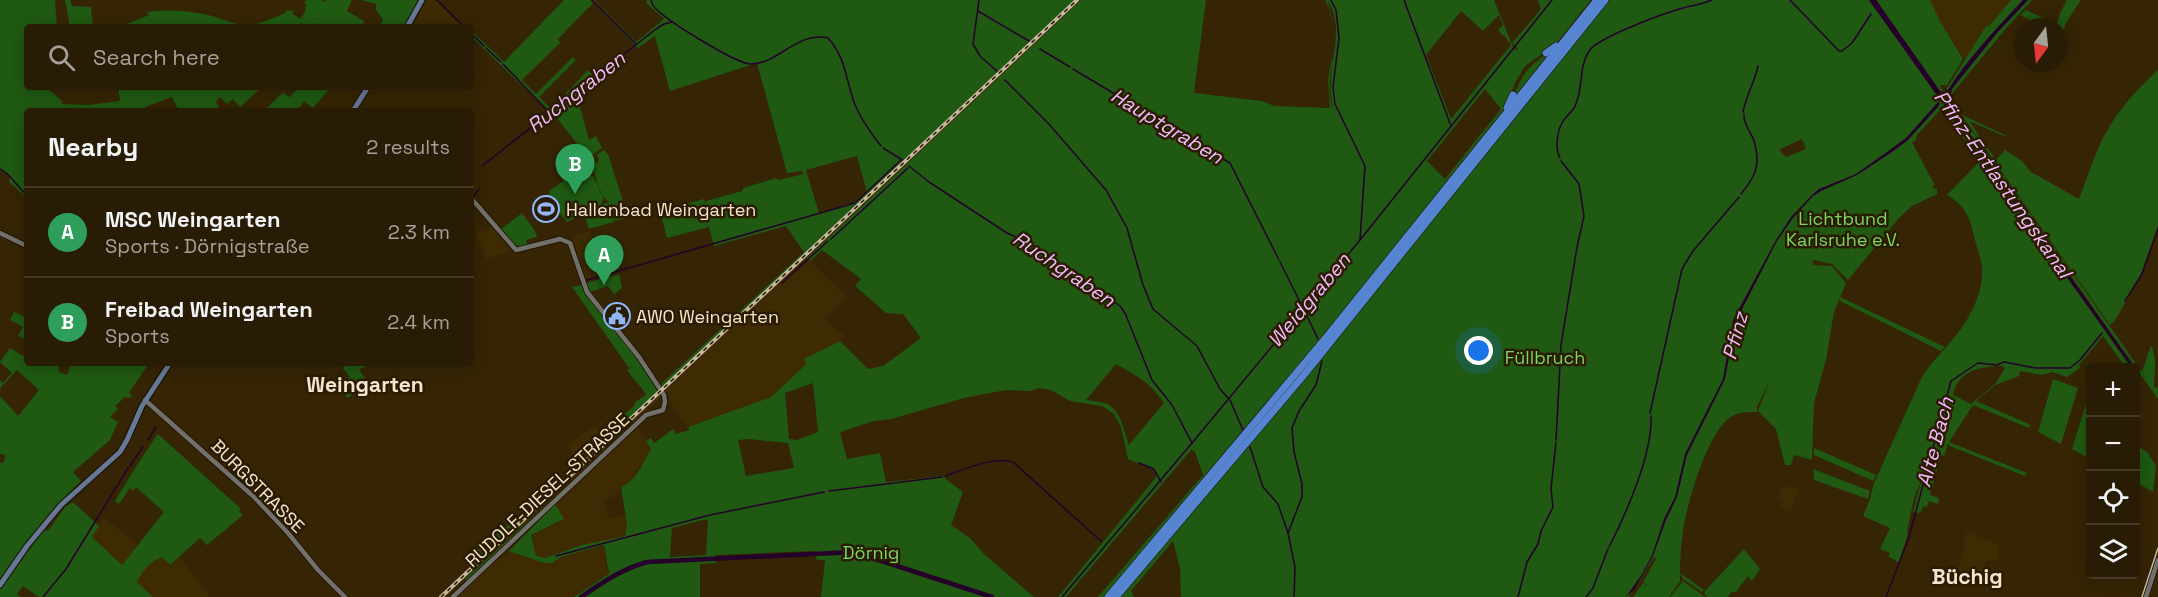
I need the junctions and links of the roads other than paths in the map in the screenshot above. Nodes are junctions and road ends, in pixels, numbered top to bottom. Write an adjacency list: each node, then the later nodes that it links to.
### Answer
1 (422, 0): 4 (main road)
2 (1597, 0): 5 (highway)
3 (1605, 0): 21 (highway)
4 (409, 24)
5 (1565, 39): 6 (highway); 10 (highway)
6 (1546, 53)
7 (366, 90): 9 (main road)
8 (1513, 95): 10 (highway)
9 (354, 108)
10 (1504, 116): 20 (highway)
11 (474, 201): 19 (main road, RUDOLF-DIESEL-STRASSE)
12 (0, 232): 13 (main road)
13 (24, 244)
14 (168, 366): 15 (main road)
15 (145, 400): 17 (main road); 18 (main road, BURGSTRASSE)
16 (2158, 563): 22 (main road)
17 (0, 585)
18 (345, 597)
19 (453, 597)
20 (1108, 597)
21 (1116, 597)
22 (2146, 597)

